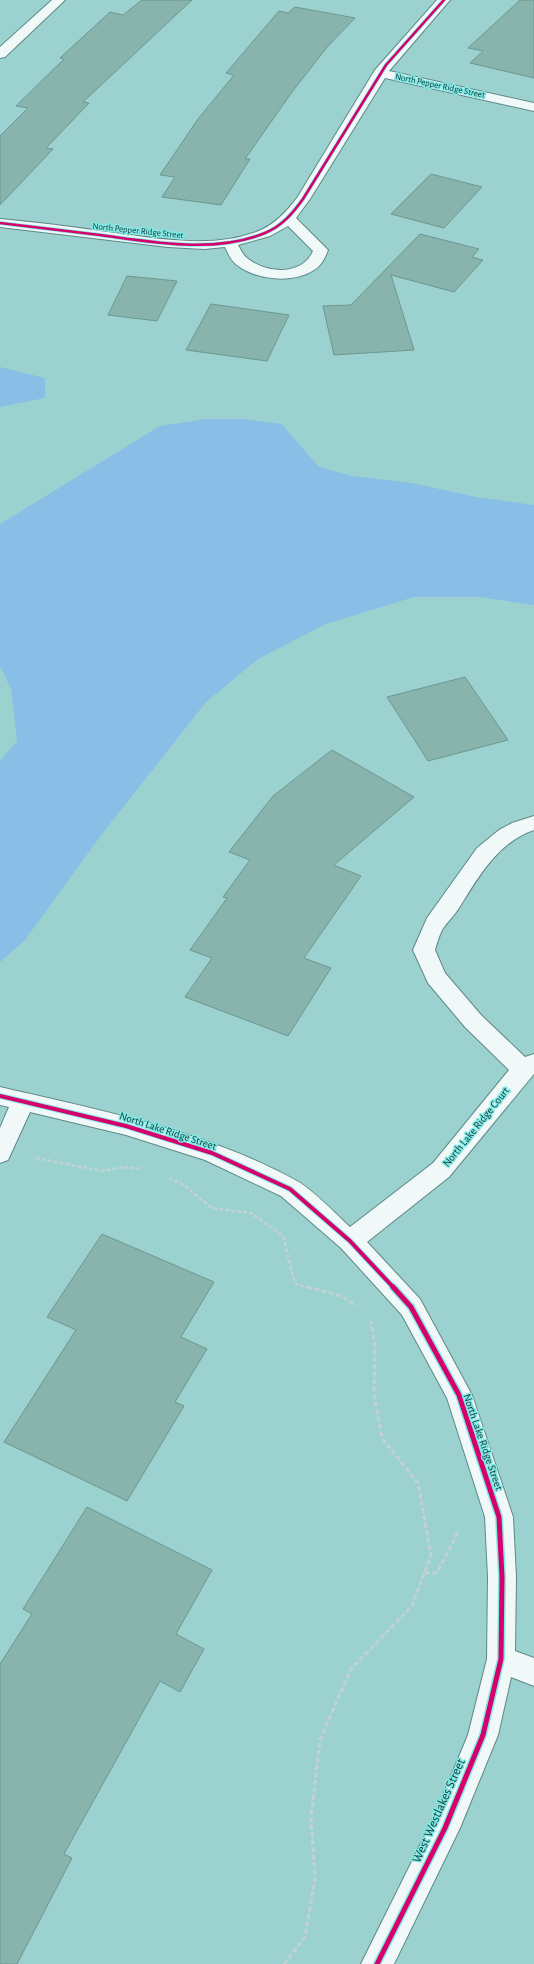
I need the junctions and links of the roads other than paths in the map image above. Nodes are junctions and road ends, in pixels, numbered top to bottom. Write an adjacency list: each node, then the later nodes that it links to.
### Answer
1 (59, 0): 3 (street)
2 (444, 0): 4 (street)
3 (0, 54)
4 (380, 73): 5 (street, North Pepper Ridge Street); 6 (street, North Pepper Ridge Street)
5 (534, 107)
6 (289, 219): 8 (street, North Pepper Ridge Street); 8 (street)
7 (0, 222): 8 (street, North Pepper Ridge Street)
8 (229, 242)
9 (534, 823): 10 (street, North Lake Ridge Court)
10 (528, 1066): 13 (street, North Lake Ridge Court)
11 (12, 1099): 12 (street); 13 (street, North Lake Ridge Street)
12 (0, 1152)
13 (350, 1241): 14 (street, North Lake Ridge Street)
14 (501, 1659): 15 (street); 16 (street, West Westlakes Street)
15 (534, 1672)
16 (377, 1964)

